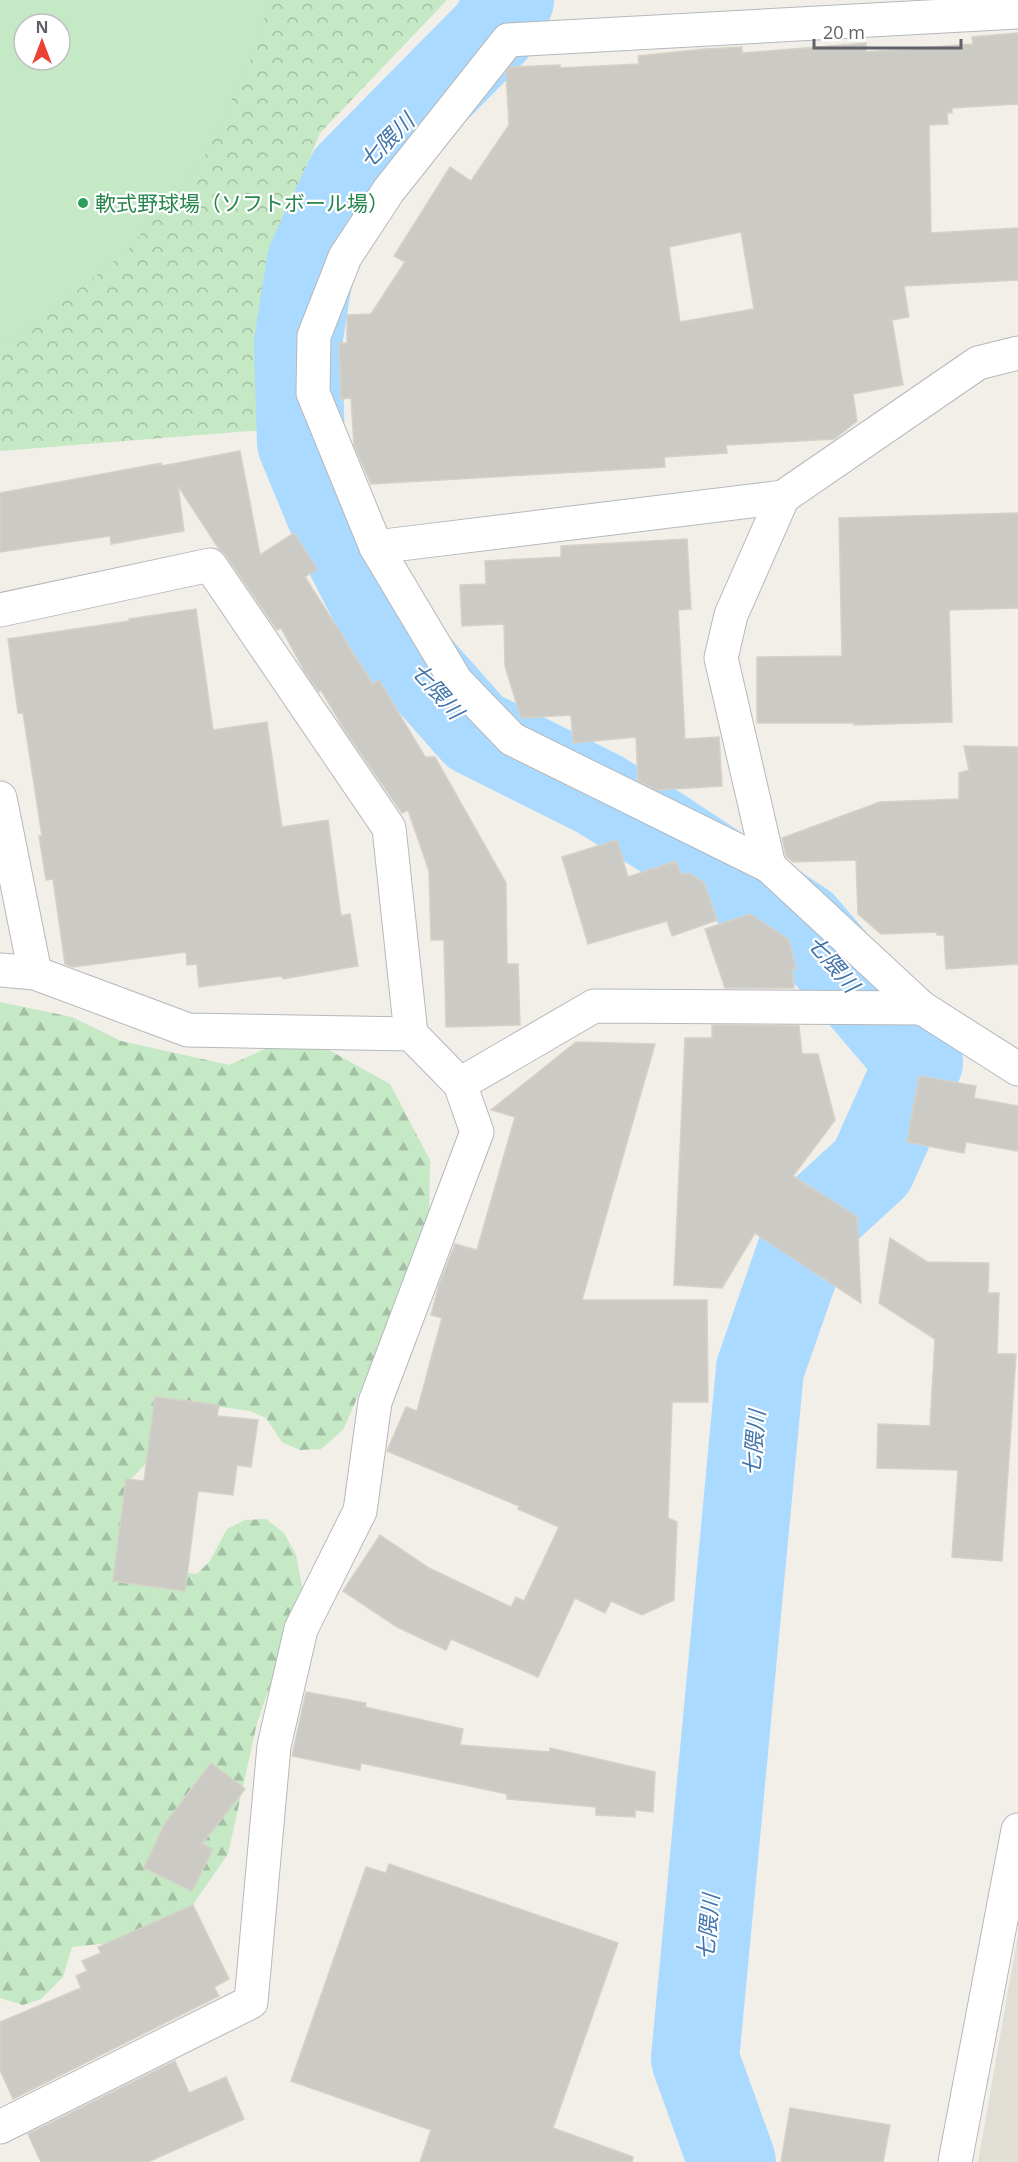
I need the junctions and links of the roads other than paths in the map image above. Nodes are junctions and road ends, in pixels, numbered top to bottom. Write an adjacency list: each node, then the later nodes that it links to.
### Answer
1 (1018, 12): 4 (street)
2 (1018, 353): 3 (street)
3 (783, 497): 4 (street); 7 (street)
4 (376, 547): 7 (street)
5 (0, 610): 11 (street)
6 (0, 798): 9 (street)
7 (769, 866): 10 (street)
8 (0, 970): 9 (street)
9 (35, 973): 11 (street)
10 (922, 1008): 12 (street); 13 (street)
11 (411, 1034): 13 (street)
12 (1018, 1069)
13 (460, 1084): 15 (street)
14 (1018, 1830): 16 (street)
15 (0, 2127)
16 (955, 2162)

